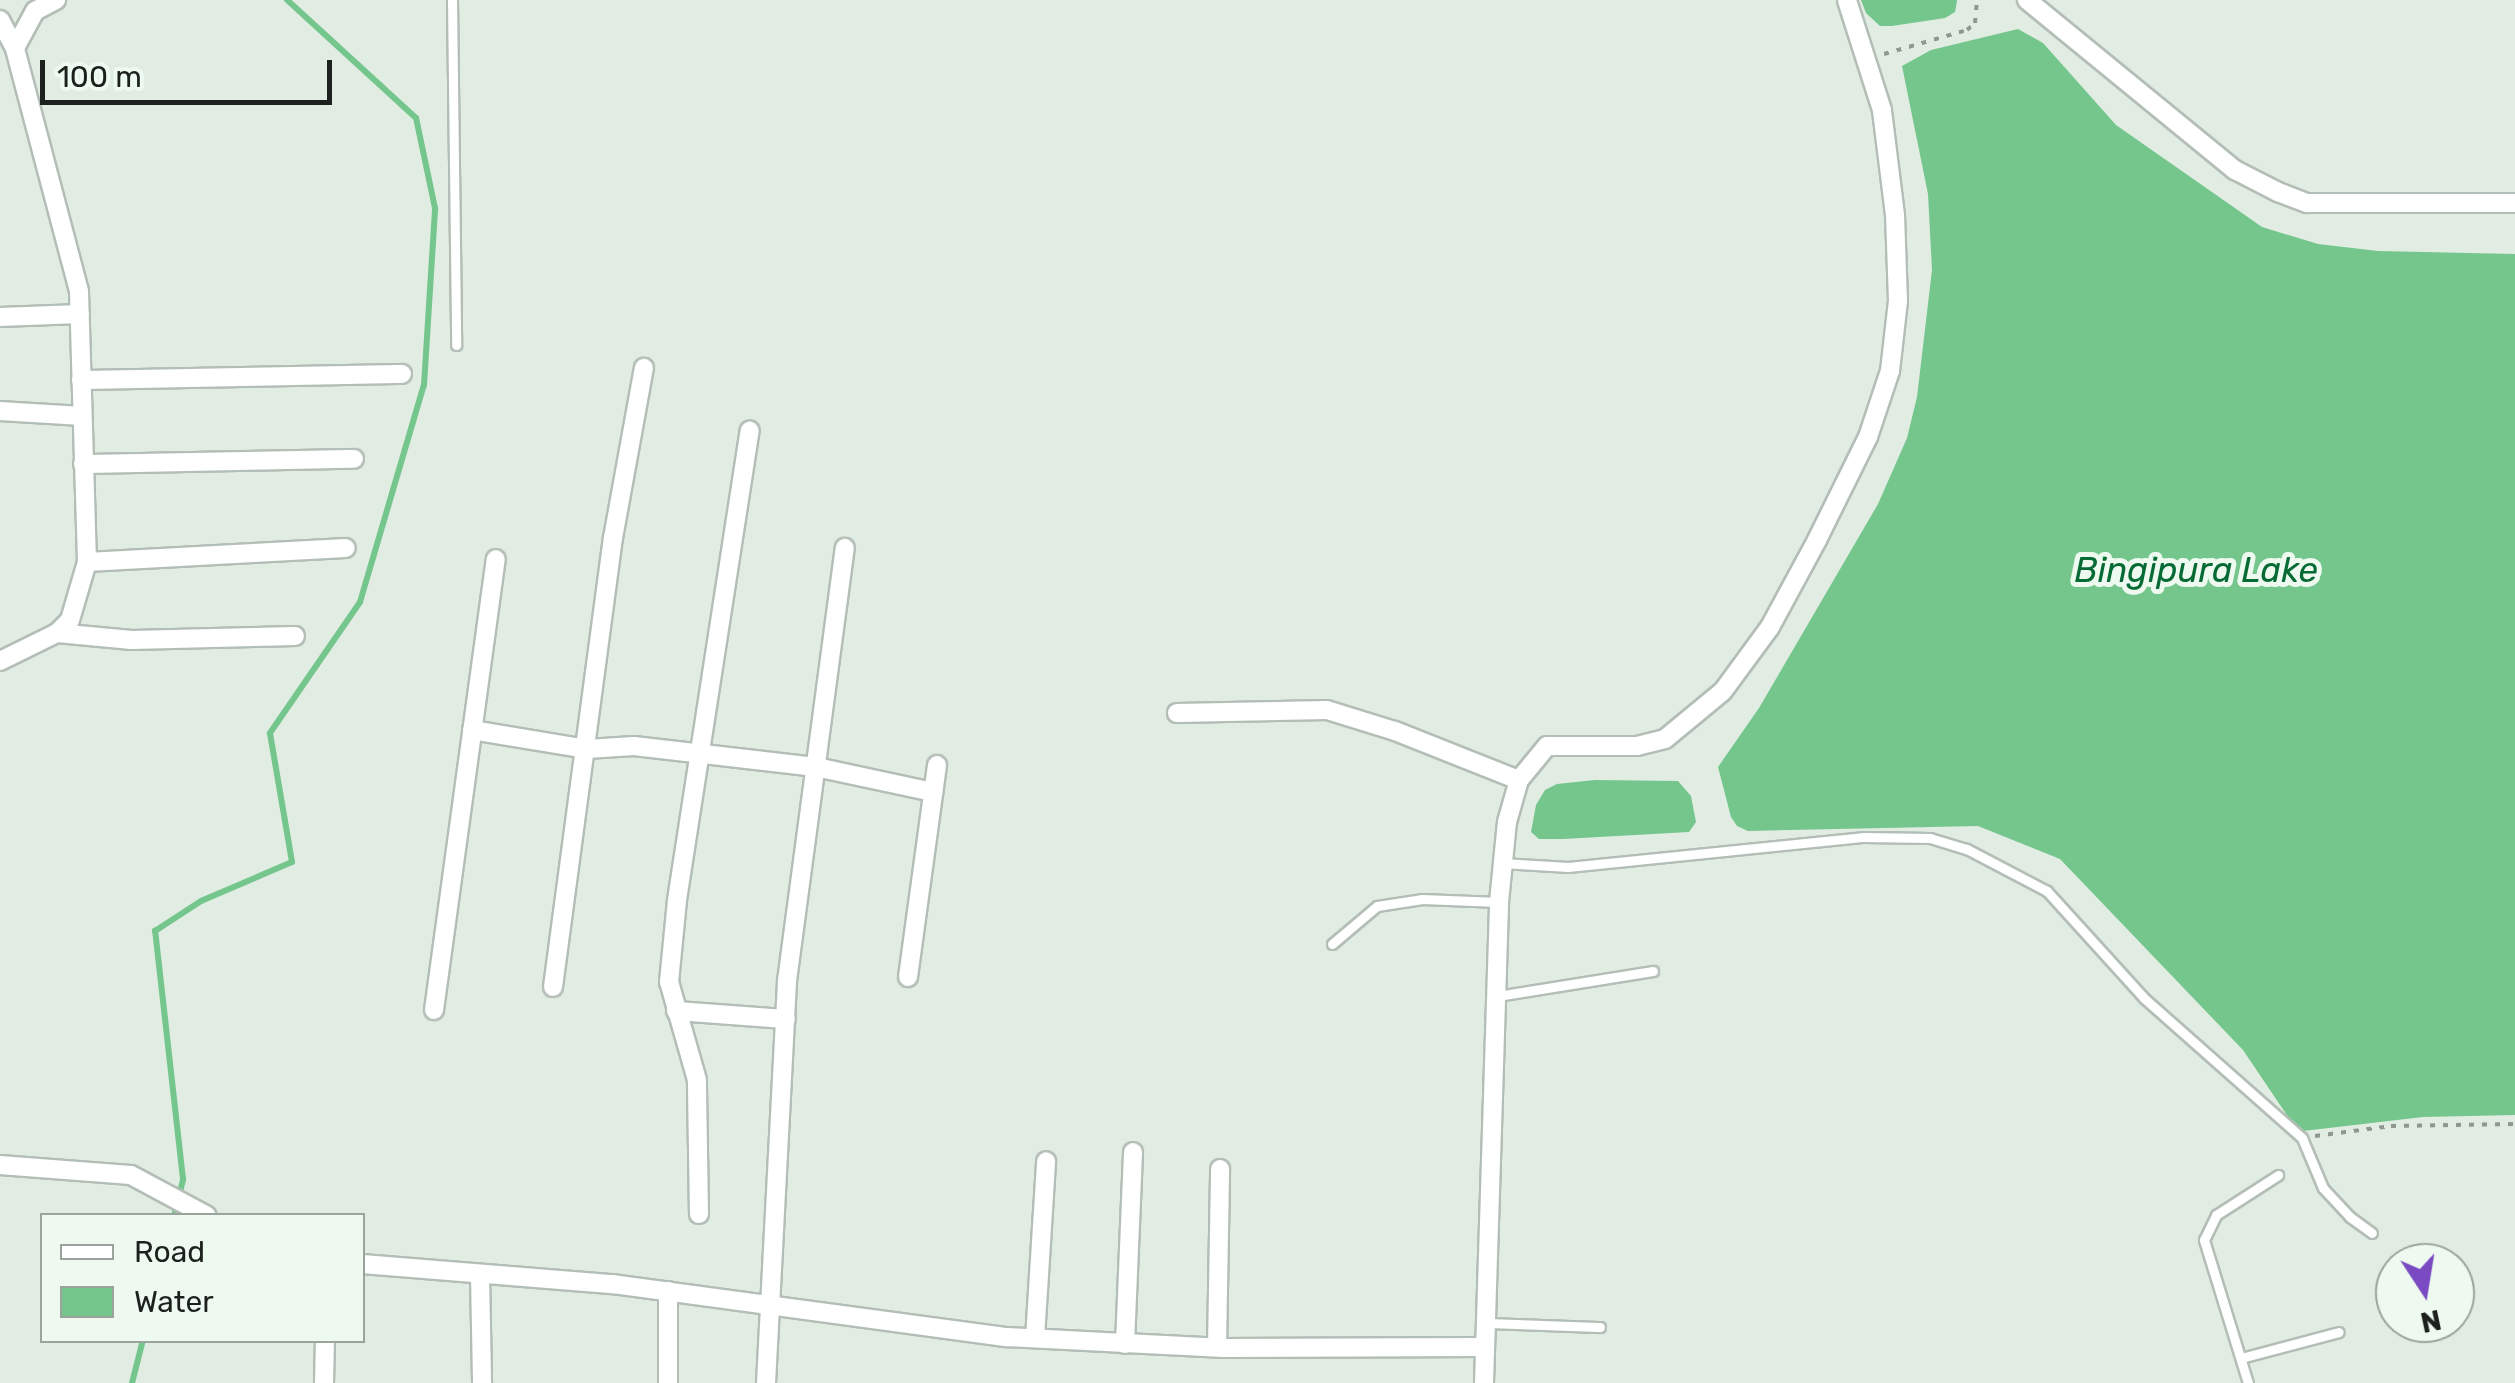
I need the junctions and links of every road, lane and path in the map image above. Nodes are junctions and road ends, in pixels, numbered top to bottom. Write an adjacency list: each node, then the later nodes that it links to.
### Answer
1 (56, 0): 7 (street)
2 (452, 0): 12 (lane)
3 (1847, 0): 8 (street)
4 (1977, 0): 8 (path)
5 (2028, 0): 9 (street)
6 (0, 20): 7 (street)
7 (15, 48): 10 (street)
8 (1867, 59): 34 (street)
9 (2515, 203)
10 (80, 314): 11 (street); 15 (street)
11 (0, 317)
12 (456, 345)
13 (644, 368): 30 (street)
14 (402, 374): 15 (street)
15 (81, 380): 17 (street)
16 (0, 411): 17 (street)
17 (82, 416): 20 (street)
18 (750, 431): 31 (street)
19 (354, 458): 20 (street)
20 (84, 464): 24 (street)
21 (346, 548): 24 (street)
22 (845, 548): 33 (street)
23 (496, 559): 29 (street)
24 (87, 562): 25 (street)
25 (57, 632): 26 (street); 27 (street)
26 (295, 636)
27 (0, 661)
28 (1177, 713): 34 (street)
29 (472, 730): 30 (street); 43 (street)
30 (588, 749): 31 (street); 41 (street)
31 (701, 754): 33 (street); 44 (street)
32 (938, 766): 35 (street)
33 (816, 767): 35 (street); 45 (street)
34 (1519, 780): 36 (street)
35 (933, 792): 40 (street)
36 (1502, 862): 37 (street); 47 (lane)
37 (1499, 902): 38 (lane); 42 (street)
38 (1332, 944)
39 (1653, 971): 42 (lane)
40 (908, 978)
41 (553, 987)
42 (1494, 996): 60 (street)
43 (434, 1010)
44 (676, 1012): 45 (street); 54 (street)
45 (786, 1018): 59 (street)
46 (2515, 1124): 47 (path)
47 (2302, 1138): 55 (lane)
48 (1133, 1152): 65 (street)
49 (1046, 1161): 63 (street)
50 (0, 1165): 53 (street)
51 (1220, 1169): 66 (street)
52 (2278, 1176): 68 (lane)
53 (199, 1212)
54 (699, 1214)
55 (2372, 1233)
56 (365, 1264): 57 (street)
57 (480, 1275): 58 (street); 70 (street)
58 (668, 1292): 59 (street); 71 (street)
59 (767, 1304): 63 (street); 72 (street)
60 (1484, 1323): 61 (lane); 67 (street)
61 (1600, 1327)
62 (2339, 1332): 68 (lane)
63 (1035, 1338): 65 (street)
64 (325, 1343): 69 (street)
65 (1125, 1344): 66 (street)
66 (1217, 1347): 67 (street)
67 (1483, 1347): 73 (street)
68 (2242, 1358): 74 (lane)
69 (324, 1383)
70 (482, 1383)
71 (668, 1383)
72 (766, 1383)
73 (1484, 1383)
74 (2248, 1383)

